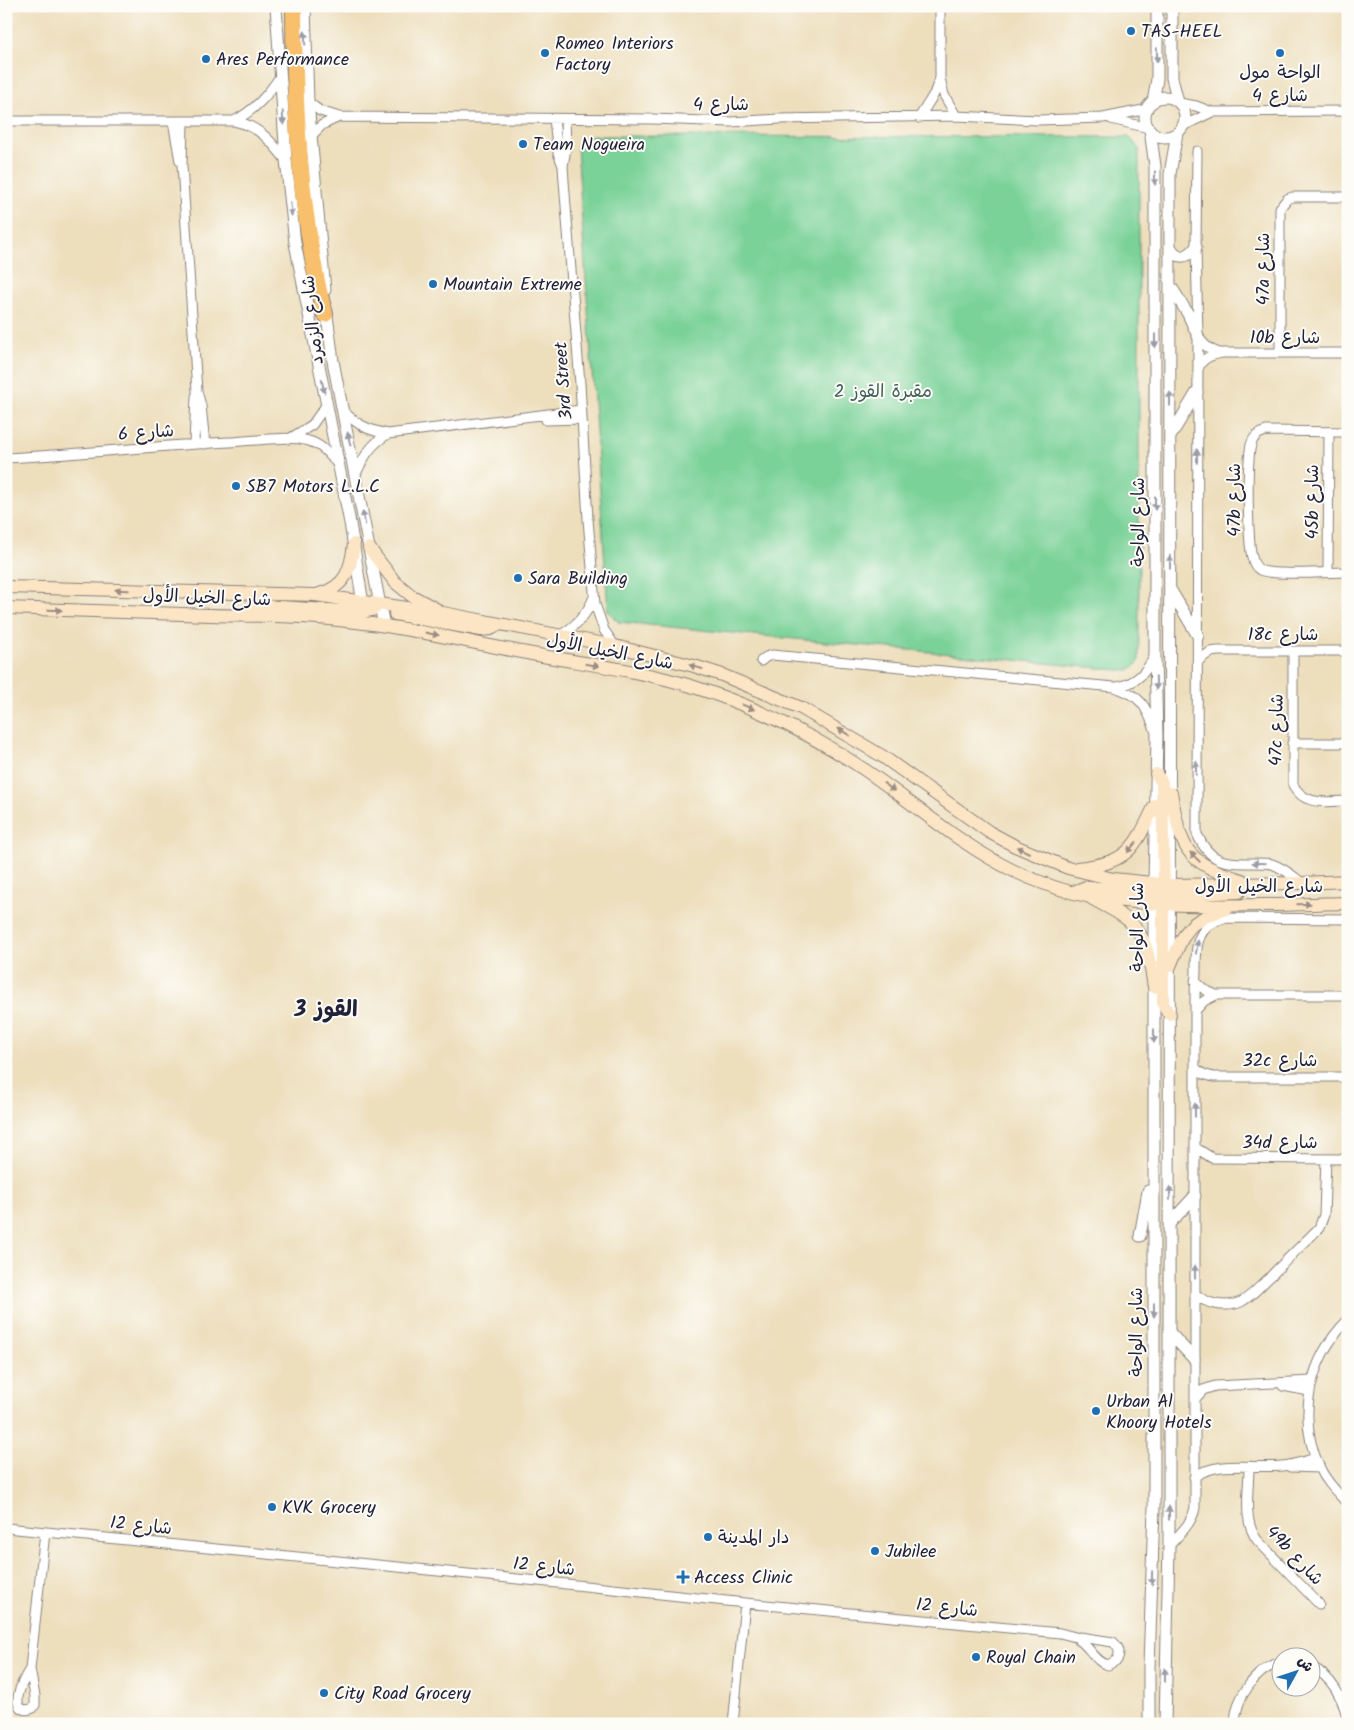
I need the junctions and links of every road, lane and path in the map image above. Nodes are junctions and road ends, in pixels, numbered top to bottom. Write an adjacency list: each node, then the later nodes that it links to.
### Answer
1 (276, 6): 7 (street, شارع الزمرد)
2 (294, 6): 27 (highway)
3 (305, 6): 9 (street, شارع الزمرد, one-way to 3)
4 (940, 6): 8 (street)
5 (1157, 6): 11 (street, one-way to 11)
6 (1172, 6): 10 (street)
7 (280, 75): 22 (street); 27 (street, شارع الزمرد, one-way to 27)
8 (940, 78): 14 (street); 16 (street)
9 (308, 102): 15 (street, شارع 4); 25 (street, شارع الزمرد)
10 (1178, 103): 11 (street); 13 (street, شارع 4); 24 (street)
11 (1150, 106): 17 (street, شارع 4); 23 (street)
12 (1348, 111): 13 (street, شارع 4)
13 (1212, 112): 24 (street, شارع 4)
14 (956, 116): 16 (street, شارع 4); 17 (street, شارع 4)
15 (339, 117): 18 (street, شارع 4); 25 (street)
16 (919, 118): 19 (street, شارع 4)
17 (1103, 118): 23 (street, شارع 4)
18 (554, 119): 19 (street, شارع 4); 28 (street)
19 (565, 119): 28 (street)
20 (6, 121): 21 (street)
21 (178, 121): 22 (street); 39 (street)
22 (234, 121): 27 (street)
23 (1150, 129): 24 (street); 74 (street, شارع الواحة, one-way to 74)
24 (1180, 129): 31 (street, شارع الواحة)
25 (311, 136): 33 (street, شارع الزمرد)
26 (1197, 151): 30 (street)
27 (293, 159): 33 (highway); 41 (street, شارع الزمرد, one-way to 41)
28 (562, 166): 43 (street, 3rd Street)
29 (1348, 197): 36 (street, 47a شارع)
30 (1196, 247): 31 (street); 34 (street)
31 (1171, 248): 32 (street, شارع الواحة)
32 (1170, 284): 34 (street); 47 (street, شارع الواحة, one-way to 32)
33 (325, 314): 42 (street, شارع الزمرد)
34 (1198, 336): 35 (street); 38 (street)
35 (1222, 353): 36 (street, 10b شارع); 38 (street, 10b شارع)
36 (1280, 353): 37 (street, 10b شارع)
37 (1348, 353)
38 (1198, 372): 40 (street)
39 (197, 391): 49 (street); 50 (street)
40 (1197, 392): 47 (street); 69 (street, one-way to 40)
41 (327, 404): 48 (street, شارع 6); 52 (street, شارع الزمرد)
42 (343, 411): 46 (street); 53 (street, شارع الزمرد, one-way to 42)
43 (582, 415): 46 (street); 61 (street, 3rd Street)
44 (1329, 432): 45 (street); 56 (street, 45b شارع); 56 (street, 47b شارع)
45 (1348, 432)
46 (388, 434): 53 (street)
47 (1170, 436): 59 (street, شارع الواحة, one-way to 47)
48 (288, 439): 50 (street, شارع 6); 52 (street, شارع 6)
49 (194, 444): 50 (street, شارع 6); 51 (street, شارع 6)
50 (205, 444)
51 (6, 458)
52 (340, 467): 54 (street, شارع الزمرد)
53 (356, 474): 55 (street, شارع الزمرد, one-way to 53)
54 (354, 544): 60 (main road); 64 (street, شارع الزمرد)
55 (369, 548): 63 (street, شارع الزمرد); 65 (main road)
56 (1328, 572): 57 (street)
57 (1348, 572)
58 (6, 587): 60 (main road, شارع الخيل الأول, one-way to 58)
59 (1170, 589): 69 (street); 82 (street, شارع الواحة)
60 (315, 594): 64 (main road, شارع الخيل الأول)
61 (595, 594): 68 (street); 70 (street, 3rd Street)
62 (6, 608): 64 (main road, شارع الخيل الأول, one-way to 64)
63 (381, 608): 64 (main road, شارع الخيل الأول); 64 (main road); 65 (main road, شارع الخيل الأول); 66 (main road); 67 (street, شارع الزمرد)
64 (365, 612): 67 (main road, شارع الخيل الأول)
65 (443, 612): 66 (main road, شارع الخيل الأول)
66 (499, 624): 68 (main road, شارع الخيل الأول)
67 (384, 626): 89 (main road, شارع الخيل الأول, one-way to 89)
68 (558, 636): 70 (main road, شارع الخيل الأول)
69 (1198, 636): 71 (street); 76 (street)
70 (615, 646): 85 (main road, شارع الخيل الأول, one-way to 70)
71 (1218, 650): 72 (street, 18c شارع); 76 (street)
72 (1293, 651): 73 (street, 18c شارع); 79 (street, 47c شارع)
73 (1348, 651)
74 (1155, 656): 77 (street); 78 (street, شارع الواحة, one-way to 78)
75 (761, 662): 77 (street)
76 (1198, 662): 87 (street, one-way to 76)
77 (1114, 687): 78 (street)
78 (1157, 736): 81 (street, شارع الواحة)
79 (1292, 743): 80 (street); 83 (street, 47c شارع)
80 (1348, 743)
81 (1156, 774): 84 (street, شارع الواحة); 90 (main road)
82 (1171, 793): 88 (main road, one-way to 82); 90 (street, شارع الواحة)
83 (1348, 801)
84 (1155, 804): 85 (main road, one-way to 85); 90 (street, شارع الواحة)
85 (1068, 868): 90 (main road, شارع الخيل الأول)
86 (1348, 881): 87 (main road, شارع الخيل الأول)
87 (1302, 883): 88 (main road, شارع الخيل الأول)
88 (1260, 884): 90 (main road, شارع الخيل الأول)
89 (1073, 892): 90 (main road); 91 (main road, شارع الخيل الأول)
90 (1162, 894): 91 (main road, شارع الخيل الأول); 93 (main road, شارع الخيل الأول); 95 (street, شارع الواحة); 97 (street, شارع الواحة); 101 (main road)
91 (1087, 896): 97 (main road)
92 (1347, 903): 93 (main road, شارع الخيل الأول, one-way to 92)
93 (1238, 905): 95 (main road)
94 (1348, 919): 96 (street, one-way to 94)
95 (1170, 966): 101 (street, شارع الواحة)
96 (1196, 981): 98 (street); 100 (street)
97 (1154, 987): 107 (street, شارع الواحة, one-way to 107)
98 (1216, 995): 99 (street); 100 (street)
99 (1348, 995)
100 (1195, 1012): 102 (street)
101 (1170, 1014): 113 (street, شارع الواحة, one-way to 101)
102 (1195, 1068): 103 (street, 32c شارع); 105 (street)
103 (1213, 1077): 104 (street, 32c شارع); 105 (street)
104 (1348, 1077)
105 (1195, 1088): 106 (street, one-way to 105)
106 (1196, 1148): 108 (street); 111 (street)
107 (1153, 1157): 114 (street); 146 (street, شارع الواحة, one-way to 146)
108 (1212, 1158): 109 (street, 34d شارع); 111 (street)
109 (1326, 1159): 110 (street, 34d شارع); 116 (street)
110 (1348, 1159)
111 (1196, 1168): 112 (street)
112 (1195, 1196): 113 (street); 115 (street, one-way to 112)
113 (1170, 1222): 119 (street, شارع الواحة)
114 (1140, 1236)
115 (1195, 1293): 116 (street); 117 (street)
116 (1212, 1304): 117 (street)
117 (1195, 1319): 120 (street)
118 (1348, 1320): 122 (street)
119 (1169, 1332): 120 (street); 137 (street, شارع الواحة, one-way to 119)
120 (1194, 1359): 121 (street)
121 (1194, 1375): 124 (street); 126 (street)
122 (1312, 1381): 123 (street); 125 (street)
123 (1276, 1384): 124 (street); 125 (street)
124 (1215, 1386): 126 (street)
125 (1309, 1391): 128 (street)
126 (1194, 1400): 127 (street)
127 (1194, 1455): 130 (street); 133 (street)
128 (1316, 1458): 129 (street); 132 (street)
129 (1283, 1466): 131 (street); 132 (street)
130 (1218, 1467): 131 (street); 133 (street)
131 (1249, 1467): 139 (street, 49b شارع)
132 (1320, 1468): 134 (street)
133 (1194, 1477): 137 (street)
134 (1348, 1504)
135 (6, 1528): 136 (street, شارع 12)
136 (45, 1532): 138 (street, شارع 12); 142 (street)
137 (1169, 1546): 147 (street, شارع الواحة, one-way to 137)
138 (745, 1604): 140 (street, شارع 12); 145 (street)
139 (1319, 1604)
140 (1079, 1638)
141 (1272, 1665): 148 (street)
142 (30, 1669)
143 (1322, 1675): 144 (street)
144 (1348, 1720)
145 (733, 1724)
146 (1149, 1724)
147 (1165, 1724)
148 (1235, 1724)

